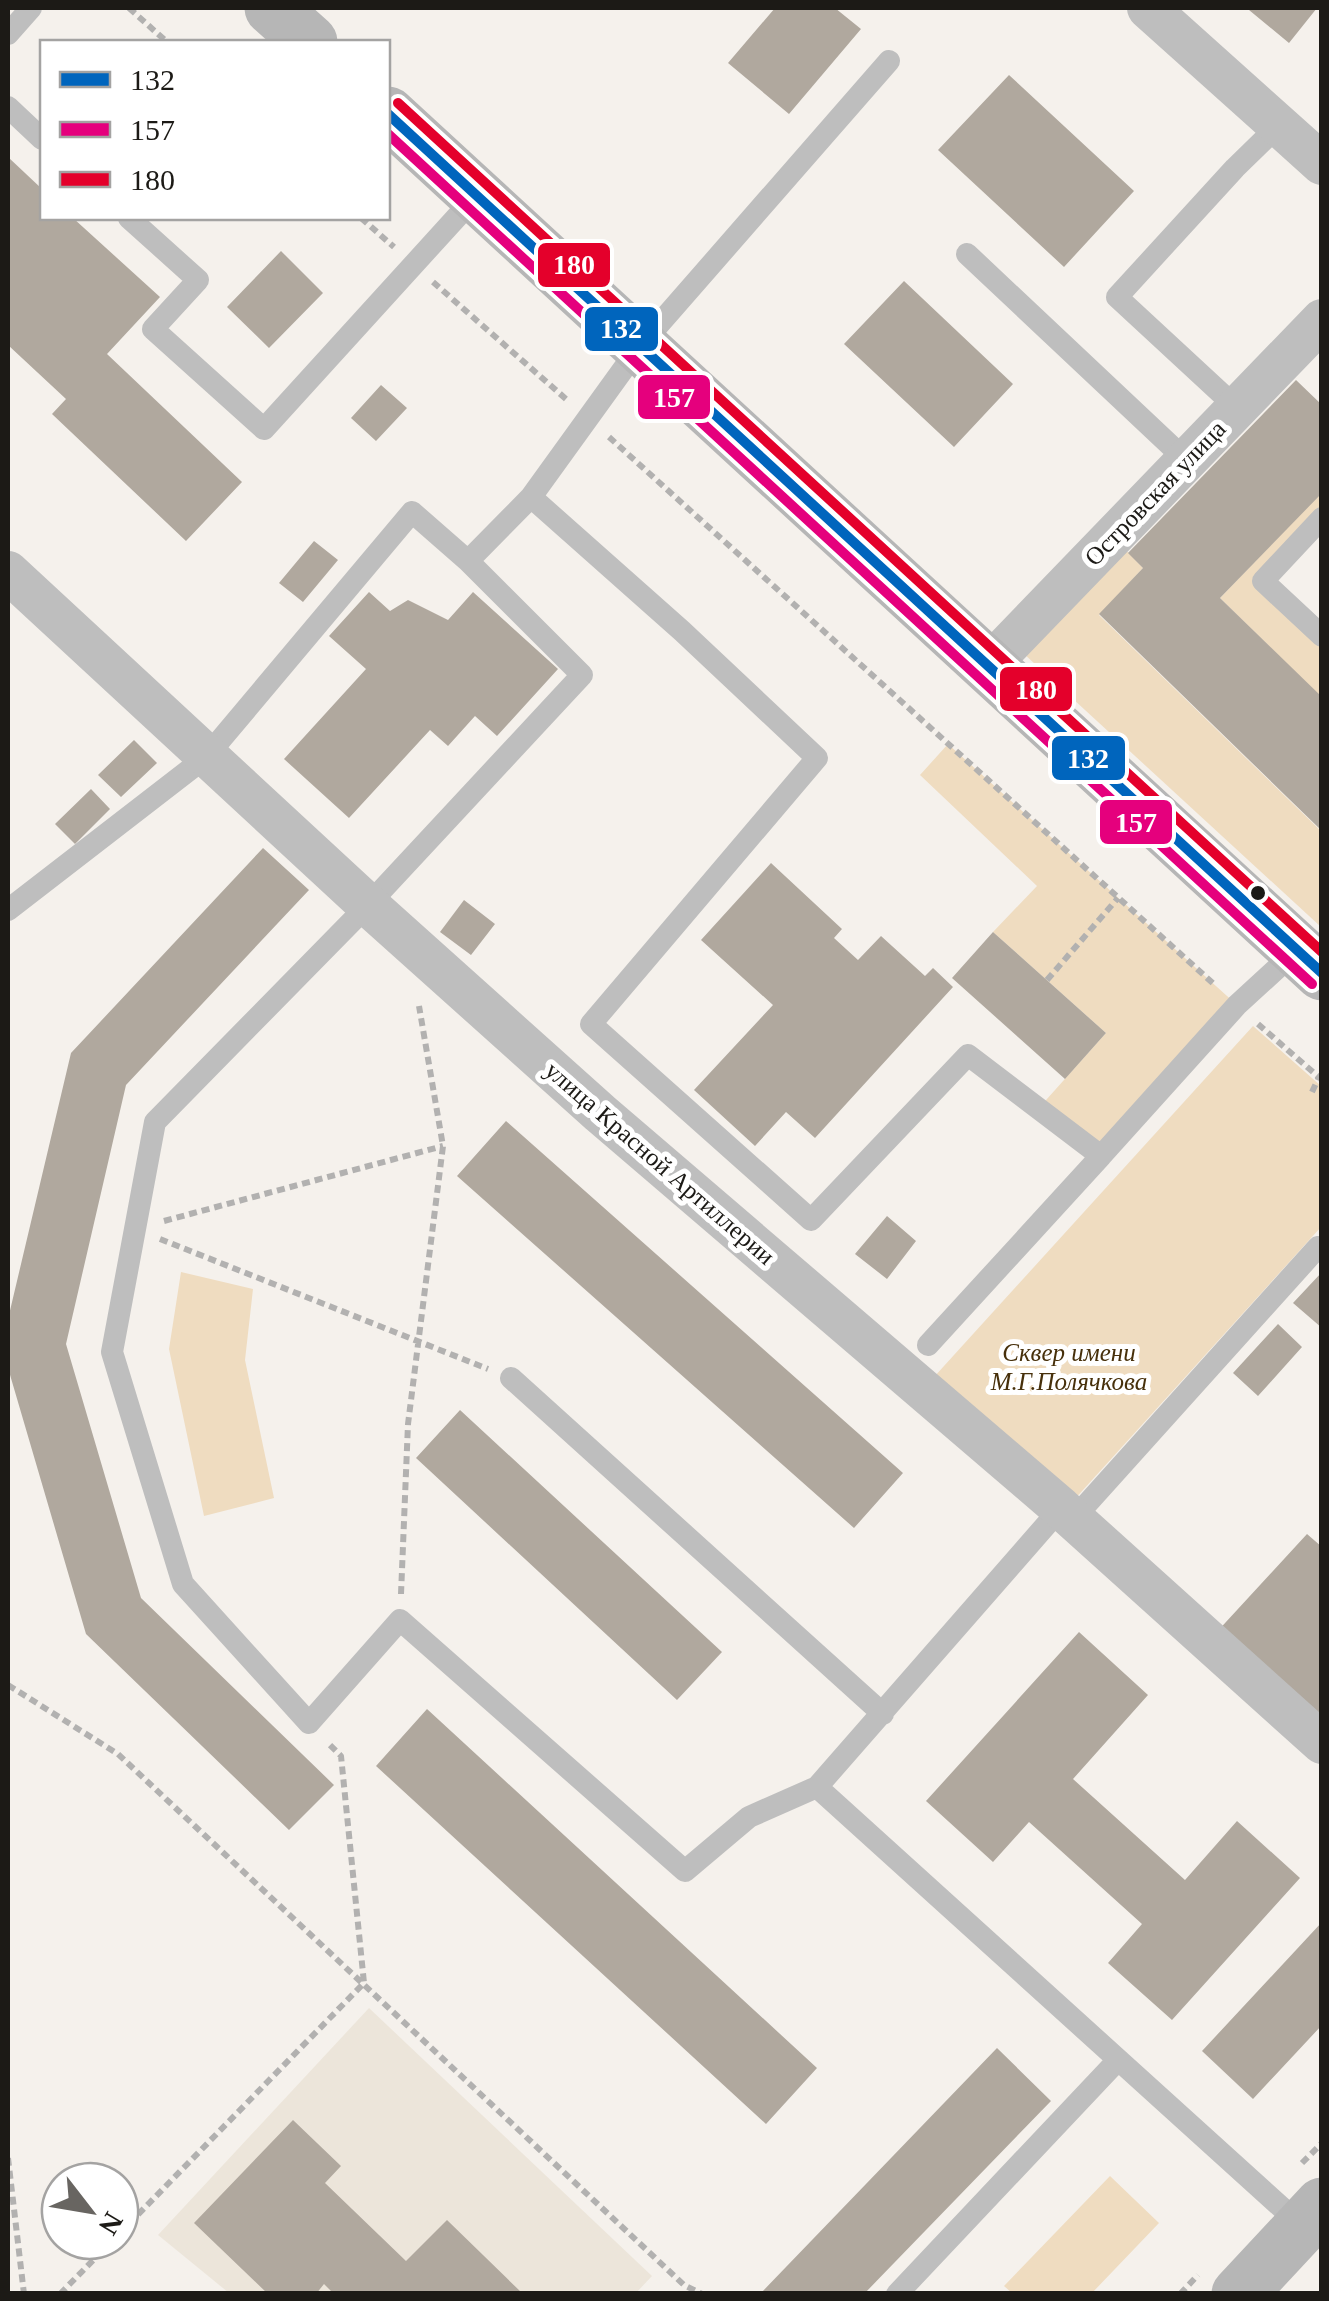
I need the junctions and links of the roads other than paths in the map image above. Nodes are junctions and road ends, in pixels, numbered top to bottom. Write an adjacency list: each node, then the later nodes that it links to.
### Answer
1 (30, 8): 4 (lane)
2 (272, 8): 5 (main road)
3 (1148, 8): 9 (street)
4 (8, 34)
5 (308, 40)
6 (888, 61): 16 (lane)
7 (8, 107): 10 (lane)
8 (390, 116): 12 (main road)
9 (1278, 125): 11 (street); 17 (lane)
10 (40, 136)
11 (1322, 164)
12 (476, 196): 13 (lane); 16 (main road)
13 (131, 220)
14 (967, 254): 18 (lane)
15 (1322, 320): 17 (street, Островская улица)
16 (640, 346): 19 (lane); 24 (main road)
17 (1237, 408): 18 (street, Островская улица)
18 (1187, 461): 24 (street, Островская улица)
19 (531, 497): 21 (lane); 29 (lane)
20 (1322, 518): 23 (lane)
21 (468, 561): 25 (lane); 26 (lane)
22 (8, 572): 25 (street, улица Красной Артиллерии)
23 (1322, 636)
24 (988, 666): 28 (main road)
25 (206, 757): 26 (street, улица Красной Артиллерии); 27 (lane)
26 (368, 905): 33 (street, улица Красной Артиллерии); 36 (lane)
27 (8, 910)
28 (1310, 961): 29 (lane)
29 (1101, 1156): 31 (lane)
30 (1322, 1250): 33 (lane)
31 (928, 1345)
32 (511, 1378): 34 (lane)
33 (1073, 1507): 34 (lane); 35 (street, улица Красной Артиллерии)
34 (883, 1714): 36 (lane)
35 (1322, 1744)
36 (818, 1788): 37 (lane)
37 (1118, 2061): 38 (lane); 39 (lane)
38 (1312, 2216): 40 (main road)
39 (897, 2294)
40 (1239, 2294)

